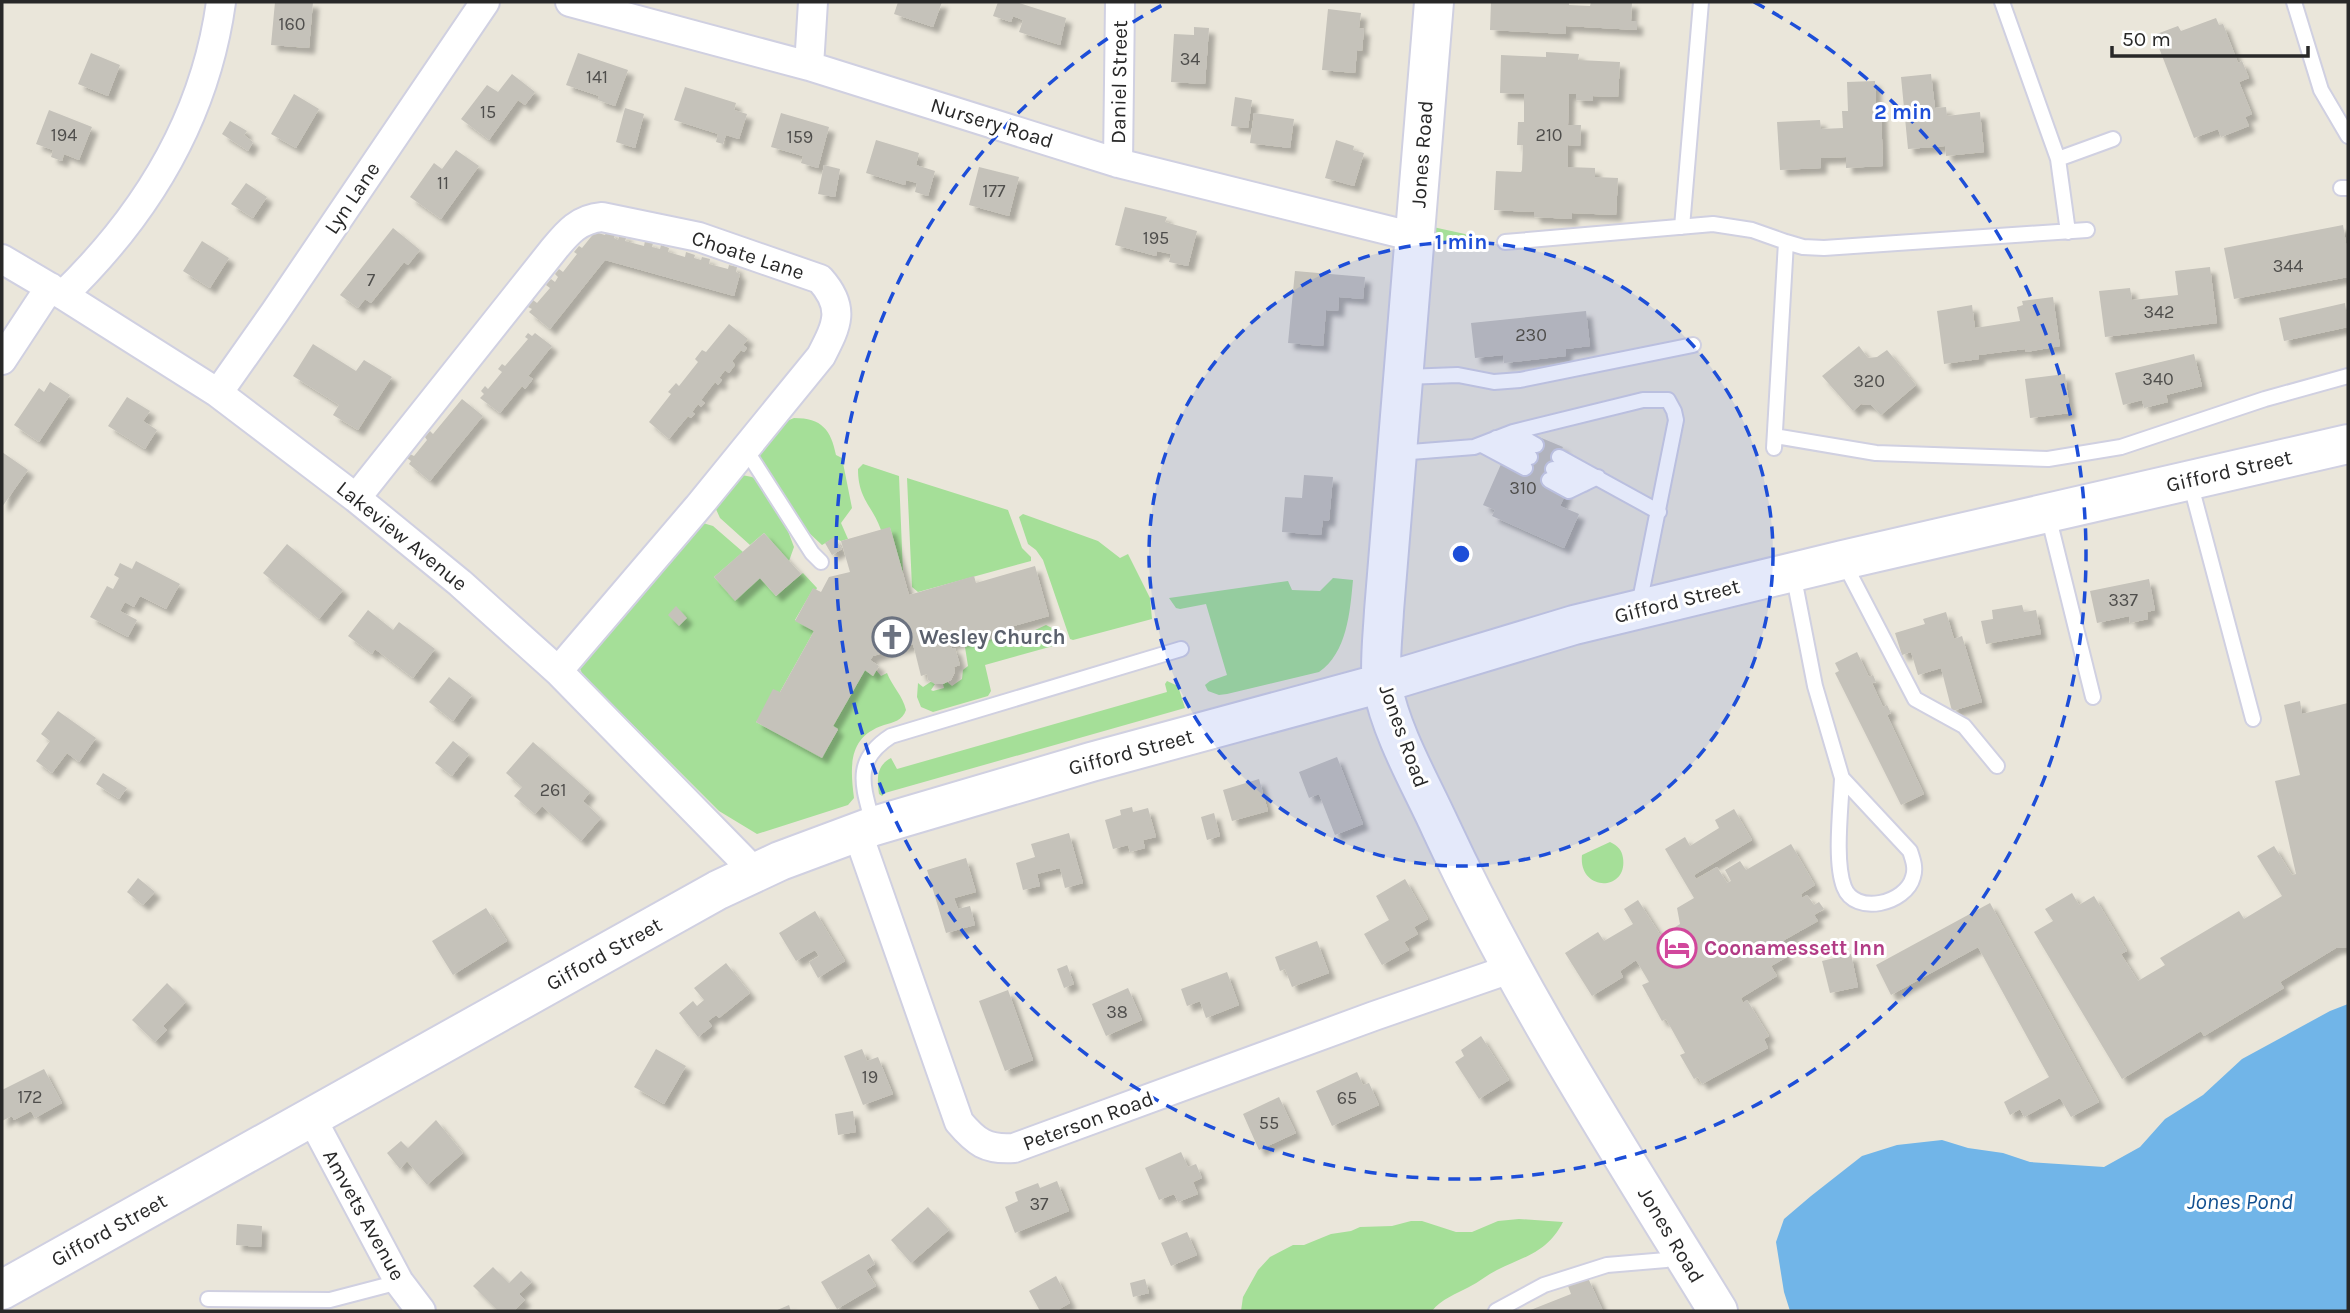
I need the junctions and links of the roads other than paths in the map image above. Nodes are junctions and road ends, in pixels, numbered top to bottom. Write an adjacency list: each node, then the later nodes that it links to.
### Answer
1 (221, 2): 22 (street)
2 (485, 2): 27 (street, Lyn Lane)
3 (570, 2): 10 (street, Nursery Road)
4 (813, 2): 10 (street)
5 (1120, 2): 14 (street, Daniel Street)
6 (1434, 2): 18 (main road, Jones Road)
7 (1701, 2): 15 (lane)
8 (2001, 2): 13 (lane)
9 (2294, 2): 11 (lane)
10 (809, 66): 14 (street, Nursery Road)
11 (2347, 132)
12 (2113, 139): 13 (lane)
13 (2059, 159): 17 (lane)
14 (1118, 163): 18 (street, Nursery Road)
15 (1682, 227): 19 (lane); 20 (lane)
16 (2087, 230): 17 (lane)
17 (2068, 232): 20 (lane)
18 (1415, 237): 26 (main road, Jones Road)
19 (1505, 242)
20 (1786, 242): 25 (lane)
21 (2, 259): 22 (street, Lakeview Avenue)
22 (57, 291): 24 (street); 27 (street, Lakeview Avenue)
23 (1693, 345): 26 (lane)
24 (2, 360)
25 (2348, 376)
26 (1403, 377): 32 (main road, Jones Road)
27 (218, 393): 35 (street, Lakeview Avenue)
28 (1513, 432): 29 (lane); 29 (lane); 36 (lane)
29 (1489, 442): 32 (lane)
30 (2348, 444): 33 (main road, Gifford Street)
31 (746, 450): 35 (street, Choate Lane); 39 (lane); 43 (street, Choate Lane)
32 (1397, 453): 44 (main road, Jones Road)
33 (2190, 480): 37 (main road, Gifford Street); 46 (lane)
34 (1591, 481): 34 (lane); 36 (lane)
35 (356, 498): 43 (street, Lakeview Avenue)
36 (1660, 509): 41 (lane)
37 (2048, 513): 38 (main road, Gifford Street); 45 (lane)
38 (1843, 560): 40 (main road, Gifford Street); 47 (lane)
39 (821, 562)
40 (1793, 572): 41 (main road, Gifford Street); 48 (lane)
41 (1638, 611): 44 (main road, Gifford Street)
42 (1181, 649): 49 (lane)
43 (558, 671): 50 (street, Lakeview Avenue)
44 (1382, 683): 49 (main road, Gifford Street); 51 (main road, Jones Road)
45 (2093, 697)
46 (2253, 719)
47 (1997, 766)
48 (1842, 778): 48 (lane)
49 (865, 828): 50 (main road, Gifford Street); 51 (street, Peterson Road)
50 (755, 872): 52 (main road, Gifford Street)
51 (1513, 968): 59 (main road, Jones Road)
52 (311, 1117): 54 (street, Amvets Avenue); 55 (main road, Gifford Street)
53 (1666, 1260): 58 (lane)
54 (399, 1282): 56 (lane); 57 (street, Amvets Avenue)
55 (2, 1290)
56 (208, 1299)
57 (421, 1311)
58 (1496, 1311)
59 (1718, 1311)

